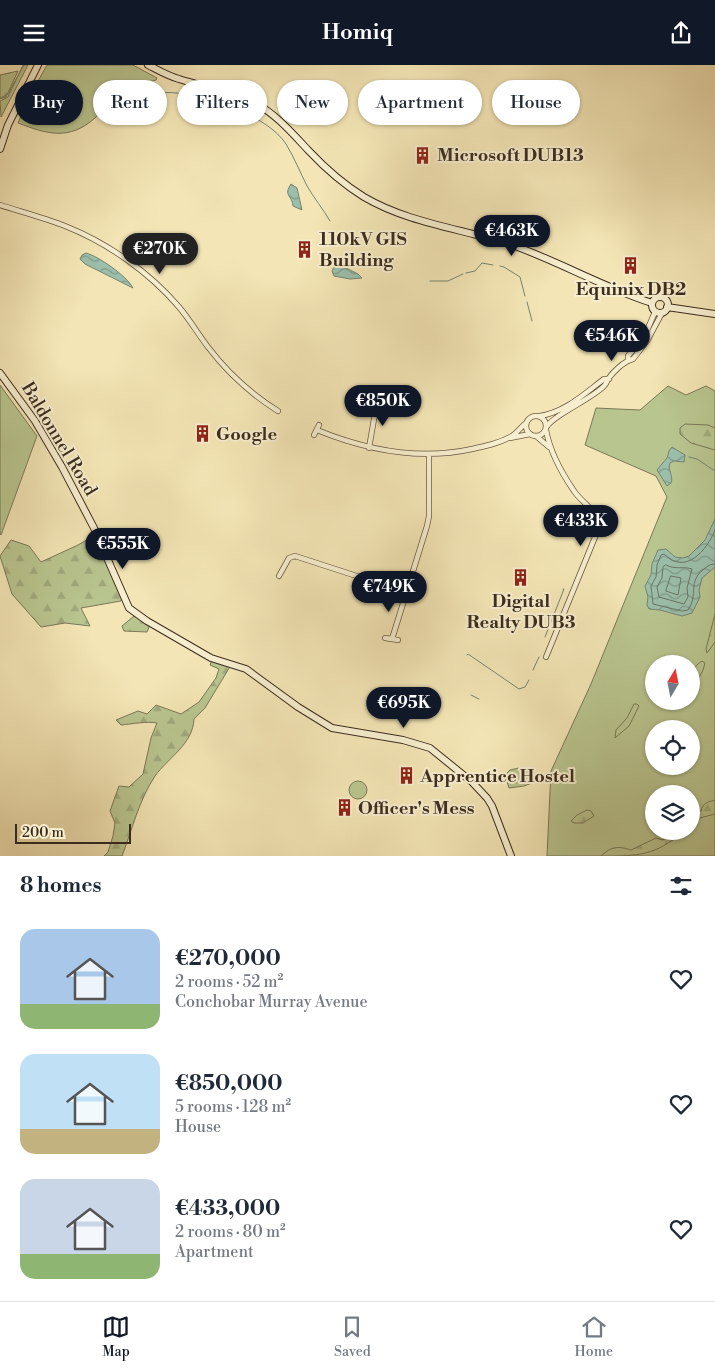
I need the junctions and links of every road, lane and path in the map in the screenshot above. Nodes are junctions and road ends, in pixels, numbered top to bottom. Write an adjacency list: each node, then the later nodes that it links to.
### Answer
1 (38, 65): 3 (street)
2 (148, 65): 5 (street)
3 (0, 149)
4 (0, 205): 11 (street)
5 (652, 303): 6 (street); 6 (street)
6 (662, 311): 7 (street); 9 (street)
7 (715, 314)
8 (0, 373): 28 (street, Baldonnel Road)
9 (608, 379): 12 (street); 14 (street)
10 (375, 399): 19 (street)
11 (278, 411)
12 (539, 416): 13 (street); 14 (street)
13 (526, 423): 16 (street); 17 (street)
14 (546, 429): 16 (street); 18 (street)
15 (314, 435): 19 (street)
16 (533, 435): 17 (street); 18 (street)
17 (507, 439): 20 (street)
18 (549, 447): 27 (street)
19 (369, 448): 20 (street)
20 (429, 454): 22 (street)
21 (279, 576): 22 (street)
22 (406, 592): 23 (street); 25 (street)
23 (412, 594)
24 (385, 638): 25 (street)
25 (392, 639): 26 (street)
26 (398, 640)
27 (546, 657)
28 (511, 856)

